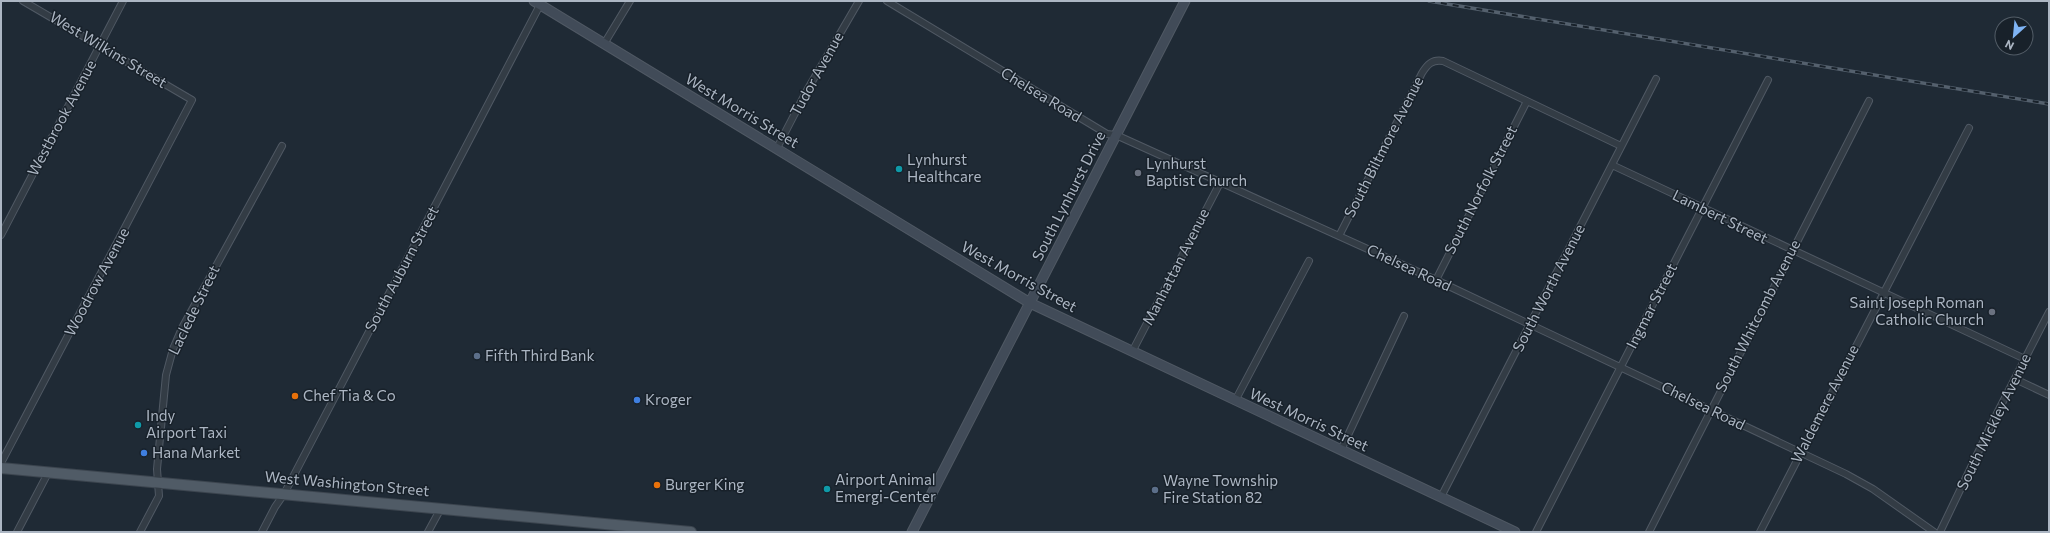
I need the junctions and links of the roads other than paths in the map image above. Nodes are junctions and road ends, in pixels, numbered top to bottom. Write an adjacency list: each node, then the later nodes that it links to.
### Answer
1 (23, 1): 9 (street, West Wilkins Street)
2 (123, 1): 9 (street, Westbrook Avenue)
3 (630, 1): 8 (street)
4 (859, 1): 19 (street, Tudor Avenue)
5 (887, 1): 16 (street, Chelsea Road)
6 (1185, 1): 16 (main road, South Lynhurst Drive)
7 (537, 3): 8 (main road, West Morris Street); 46 (street, South Auburn Street)
8 (604, 44): 19 (main road, West Morris Street)
9 (100, 46): 12 (street, West Wilkins Street); 23 (street, Westbrook Avenue)
10 (1656, 79): 18 (street, South Worth Avenue)
11 (1768, 80): 22 (street, Ingmar Street)
12 (192, 100): 42 (street, Woodrow Avenue)
13 (1527, 101): 18 (street); 24 (street, South Biltmore Avenue); 27 (street, South Norfolk Street)
14 (1869, 101): 25 (street, South Whitcomb Avenue)
15 (1969, 128): 28 (street, Waldemere Avenue)
16 (1116, 135): 21 (street, Chelsea Road); 29 (main road, South Lynhurst Drive)
17 (282, 146): 45 (street, Laclede Street)
18 (1621, 146): 20 (street, South Worth Avenue)
19 (777, 148): 29 (main road, West Morris Street)
20 (1612, 165): 22 (street, Lambert Street); 32 (street, South Worth Avenue)
21 (1220, 183): 24 (street, Chelsea Road); 33 (street, Manhattan Avenue)
22 (1702, 208): 25 (street, Lambert Street); 35 (street, Ingmar Street)
23 (1, 235)
24 (1338, 236): 27 (street, Chelsea Road)
25 (1792, 251): 28 (street, Lambert Street); 39 (street, South Whitcomb Avenue)
26 (1309, 261): 38 (street)
27 (1436, 280): 32 (street, Chelsea Road)
28 (1883, 293): 34 (street, Lambert Street); 41 (street, Waldemere Avenue)
29 (1030, 303): 33 (main road, West Morris Street); 54 (main road, South Lynhurst Drive)
30 (2049, 312): 34 (street, South Mickley Avenue)
31 (1404, 316): 40 (street)
32 (1530, 325): 35 (street, Chelsea Road); 47 (street, South Worth Avenue)
33 (1132, 352): 38 (main road, West Morris Street)
34 (2025, 359): 36 (street, South Mickley Avenue)
35 (1621, 367): 39 (street, Chelsea Road); 56 (street, Ingmar Street)
36 (2015, 379): 37 (street); 60 (street, South Mickley Avenue)
37 (2049, 395)
38 (1235, 401): 40 (main road, West Morris Street)
39 (1711, 409): 41 (street, Chelsea Road); 57 (street, South Whitcomb Avenue)
40 (1341, 450): 47 (main road, West Morris Street)
41 (1800, 452): 58 (street, Waldemere Avenue); 59 (street, Chelsea Road)
42 (1, 463)
43 (1, 468): 44 (main road, West Washington Street)
44 (48, 473): 45 (main road, West Washington Street); 49 (street)
45 (158, 482): 46 (main road, West Washington Street); 50 (street, Laclede Street)
46 (284, 494): 48 (main road, West Washington Street); 51 (street, South Auburn Street)
47 (1441, 497): 55 (main road, West Morris Street)
48 (440, 508): 52 (street); 53 (main road, West Washington Street)
49 (18, 532)
50 (140, 532)
51 (262, 532)
52 (428, 532)
53 (691, 532)
54 (912, 532)
55 (1515, 532)
56 (1536, 532)
57 (1649, 532)
58 (1760, 532)
59 (1934, 532)
60 (1940, 532)

